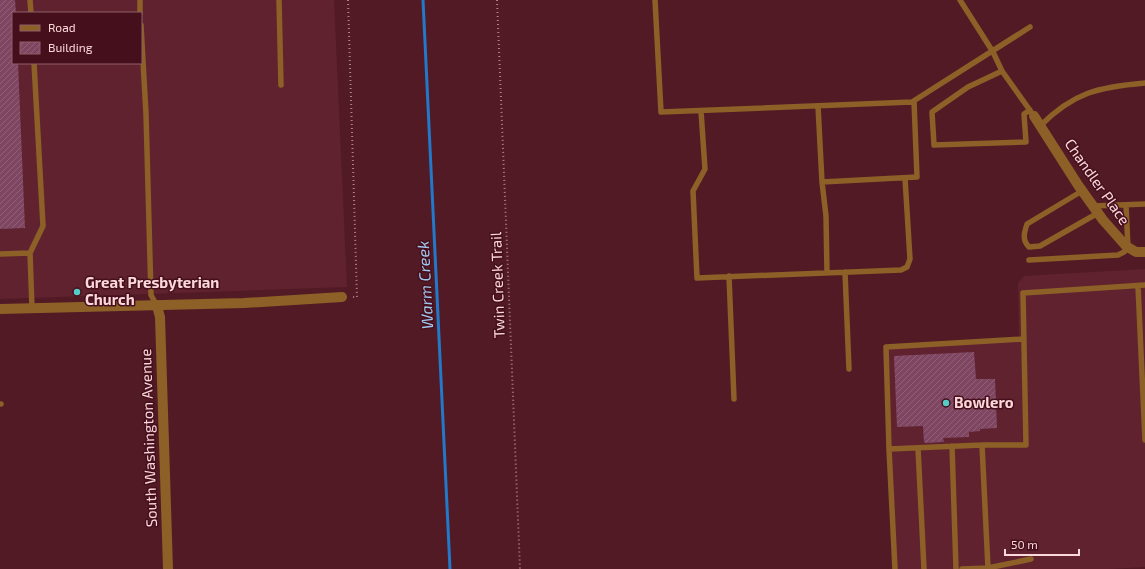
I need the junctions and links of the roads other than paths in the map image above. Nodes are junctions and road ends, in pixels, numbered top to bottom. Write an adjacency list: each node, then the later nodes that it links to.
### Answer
1 (30, 0): 6 (lane)
2 (279, 0): 14 (lane)
3 (655, 0): 17 (lane)
4 (960, 0): 10 (lane)
5 (139, 2): 7 (lane)
6 (31, 12)
7 (140, 12)
8 (1030, 27): 10 (lane)
9 (142, 44): 37 (lane)
10 (993, 52): 12 (lane); 15 (lane)
11 (34, 64): 28 (lane)
12 (1002, 71): 18 (lane); 18 (lane)
13 (1145, 83): 19 (lane)
14 (281, 85)
15 (914, 101): 16 (lane); 20 (lane)
16 (818, 106): 17 (lane); 21 (lane)
17 (701, 111): 33 (lane)
18 (1032, 113): 19 (street, Chandler Place)
19 (1040, 126): 22 (street, Chandler Place)
20 (905, 178): 21 (lane); 31 (lane)
21 (822, 182): 32 (lane)
22 (1082, 191): 25 (street, Chandler Place); 25 (lane)
23 (1145, 204): 24 (lane)
24 (1126, 205): 25 (lane); 26 (lane)
25 (1096, 209): 26 (street, Chandler Place)
26 (1128, 248): 27 (street, Chandler Place); 30 (lane)
27 (1145, 252)
28 (30, 253): 29 (lane); 38 (lane)
29 (0, 254)
30 (1029, 260)
31 (845, 272): 32 (lane); 41 (lane)
32 (827, 273): 33 (lane)
33 (729, 276): 42 (lane)
34 (1145, 285): 35 (lane)
35 (1138, 286): 40 (lane); 43 (lane)
36 (342, 297): 37 (street)
37 (157, 306): 38 (street); 50 (street, South Washington Avenue)
38 (32, 308): 39 (street)
39 (0, 309)
40 (1024, 339): 44 (lane); 47 (lane)
41 (848, 369)
42 (734, 399)
43 (1145, 440)
44 (982, 445): 45 (lane); 49 (lane)
45 (952, 446): 46 (lane); 53 (lane)
46 (918, 448): 47 (lane); 52 (lane)
47 (889, 449): 51 (lane)
48 (1031, 559): 49 (lane)
49 (988, 568): 54 (lane)
50 (168, 569)
51 (895, 569)
52 (924, 569)
53 (956, 569)
54 (962, 569)

